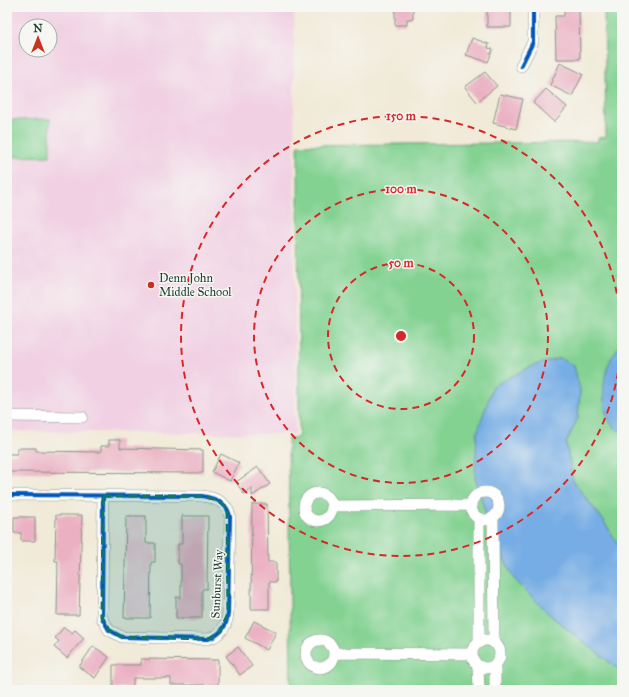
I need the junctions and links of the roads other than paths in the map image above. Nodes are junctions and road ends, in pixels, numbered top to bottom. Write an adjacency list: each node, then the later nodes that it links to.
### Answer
1 (533, 7): 2 (street)
2 (521, 66)
3 (7, 416): 4 (street)
4 (82, 417)
5 (7, 495): 6 (street, Sunburst Way)
6 (104, 496): 6 (street, Sunburst Way)
7 (471, 505): 8 (street); 9 (street); 10 (street)
8 (332, 506)
9 (478, 518): 10 (street); 11 (street)
10 (493, 518): 12 (street)
11 (479, 643): 12 (street); 14 (street)
12 (494, 643): 15 (street)
13 (334, 654): 14 (street)
14 (472, 654): 16 (street)
15 (495, 665): 16 (street); 18 (street)
16 (478, 666): 17 (street)
17 (479, 690)
18 (495, 690)

